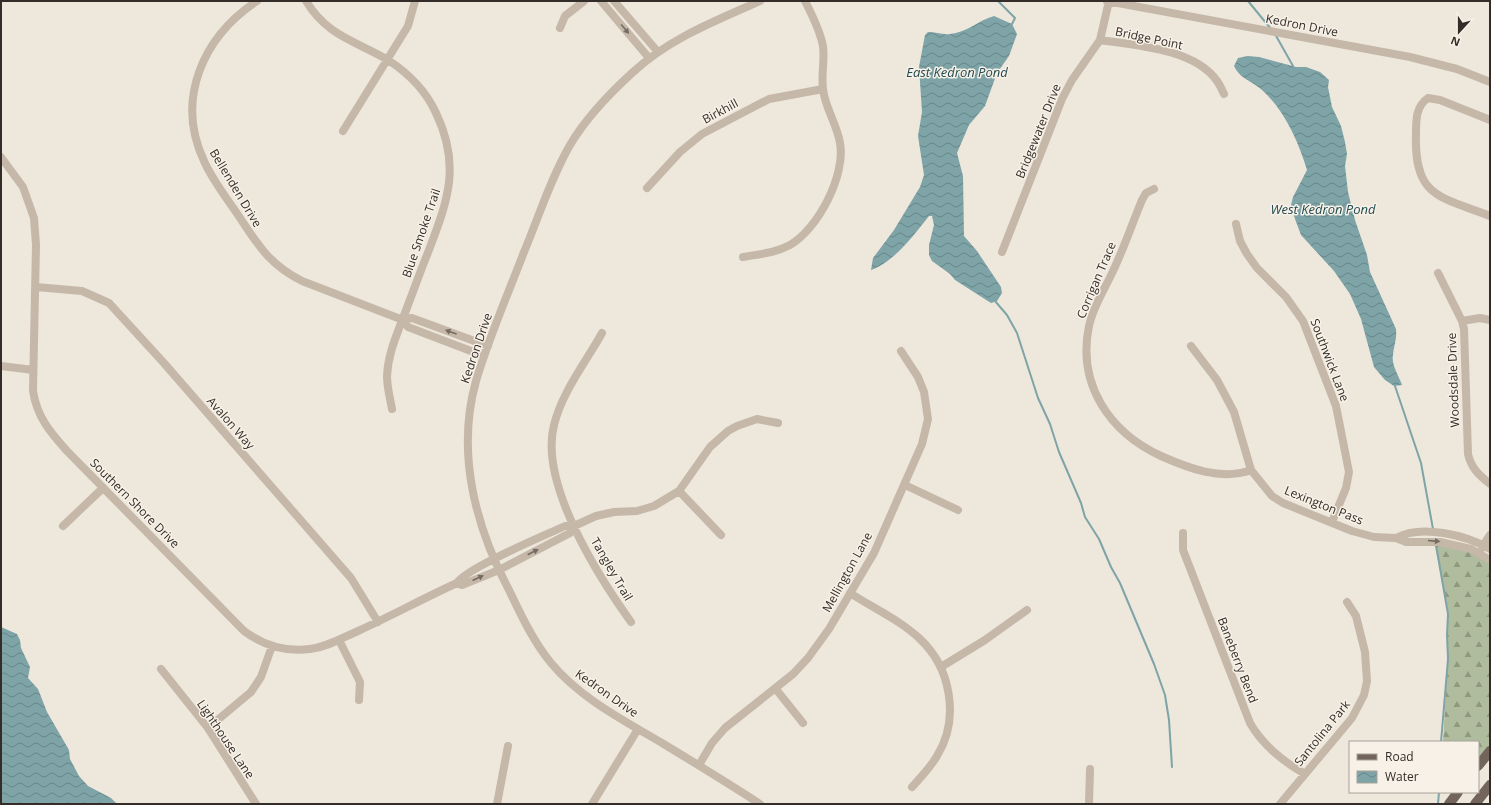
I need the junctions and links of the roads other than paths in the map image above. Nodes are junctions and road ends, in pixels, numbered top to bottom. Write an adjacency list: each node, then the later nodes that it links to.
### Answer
1 (257, 1): 29 (street, Bellenden Drive)
2 (306, 1): 14 (street, Blue Smoke Trail)
3 (415, 1): 14 (street)
4 (584, 1): 10 (street)
5 (601, 1): 13 (street, one-way to 13)
6 (614, 1): 12 (street)
7 (760, 1): 12 (street, Kedron Drive)
8 (805, 1): 16 (street)
9 (1108, 1): 11 (street, Bridgewater Drive); 15 (street, Kedron Drive)
10 (560, 28)
11 (1100, 40): 17 (street, Bridge Point); 25 (street, Bridgewater Drive)
12 (658, 52): 13 (street, Kedron Drive)
13 (649, 58): 33 (street, Kedron Drive)
14 (387, 60): 19 (street); 29 (street, Blue Smoke Trail)
15 (1490, 82)
16 (823, 89): 21 (street, Birkhill); 26 (street)
17 (1224, 94)
18 (1490, 120): 23 (street)
19 (343, 131)
20 (1, 157): 28 (street, Southern Shore Drive)
21 (647, 188)
22 (1154, 189): 41 (street, Corrigan Trace)
23 (1490, 216)
24 (1236, 224): 47 (street, Southwick Lane)
25 (1002, 252)
26 (743, 256)
27 (1438, 273): 31 (street, Woodsdale Drive)
28 (36, 287): 38 (street, Southern Shore Drive); 63 (street, Avalon Way)
29 (403, 320): 33 (street, Bellenden Drive, one-way to 29); 36 (street, Bellenden Drive); 39 (street, Blue Smoke Trail)
30 (1490, 320): 31 (street)
31 (1462, 321): 42 (street, Woodsdale Drive)
32 (602, 334): 49 (street, Tangley Trail)
33 (488, 346): 36 (street, Kedron Drive)
34 (1191, 346): 41 (street, Lexington Pass)
35 (901, 351): 43 (street, Mellington Lane)
36 (484, 356): 56 (street, Kedron Drive)
37 (1, 366): 38 (street)
38 (33, 370): 44 (street, Southern Shore Drive)
39 (392, 408)
40 (778, 423): 45 (street)
41 (1251, 470): 47 (street, Lexington Pass)
42 (1490, 484)
43 (905, 485): 46 (street); 60 (street, Mellington Lane)
44 (103, 488): 48 (street); 66 (street, Southern Shore Drive)
45 (678, 491): 49 (street); 51 (street)
46 (958, 510)
47 (1332, 522): 53 (street, Lexington Pass)
48 (63, 526)
49 (574, 526): 56 (street, Southern Shore Drive); 58 (street, Southern Shore Drive, one-way to 49); 64 (street, Tangley Trail)
50 (1183, 534): 79 (street, Baneberry Bend)
51 (721, 535)
52 (1490, 535): 54 (street)
53 (1396, 538): 54 (street, Lexington Pass); 55 (street, Lexington Pass, one-way to 55)
54 (1487, 547): 55 (street)
55 (1479, 553): 57 (street, Lexington Pass)
56 (494, 559): 58 (street, Kedron Drive); 59 (street, Southern Shore Drive)
57 (1490, 560)
58 (499, 570): 59 (street, Southern Shore Drive, one-way to 58); 73 (street, Kedron Drive)
59 (457, 583): 63 (street, Southern Shore Drive)
60 (850, 593): 67 (street); 69 (street, Mellington Lane)
61 (1347, 602): 79 (street, Santolina Park)
62 (1027, 610): 67 (street)
63 (378, 622): 65 (street, Southern Shore Drive)
64 (631, 622)
65 (339, 640): 66 (street, Southern Shore Drive); 70 (street)
66 (272, 646): 72 (street)
67 (941, 667): 81 (street)
68 (161, 669): 72 (street, Lighthouse Lane)
69 (776, 688): 71 (street); 76 (street, Mellington Lane)
70 (359, 700)
71 (804, 723)
72 (208, 728): 83 (street, Lighthouse Lane)
73 (638, 729): 76 (street, Kedron Drive); 85 (street)
74 (508, 746): 84 (street)
75 (1490, 751): 77 (main road)
76 (699, 765): 86 (street, Kedron Drive)
77 (1479, 765)
78 (1090, 769): 87 (street)
79 (1305, 774): 88 (street, Santolina Park)
80 (1490, 785): 90 (main road)
81 (912, 787)
82 (1457, 793): 89 (main road)
83 (256, 804)
84 (497, 804)
85 (592, 804)
86 (760, 804)
87 (1089, 804)
88 (1280, 804)
89 (1449, 804)
90 (1475, 804)

